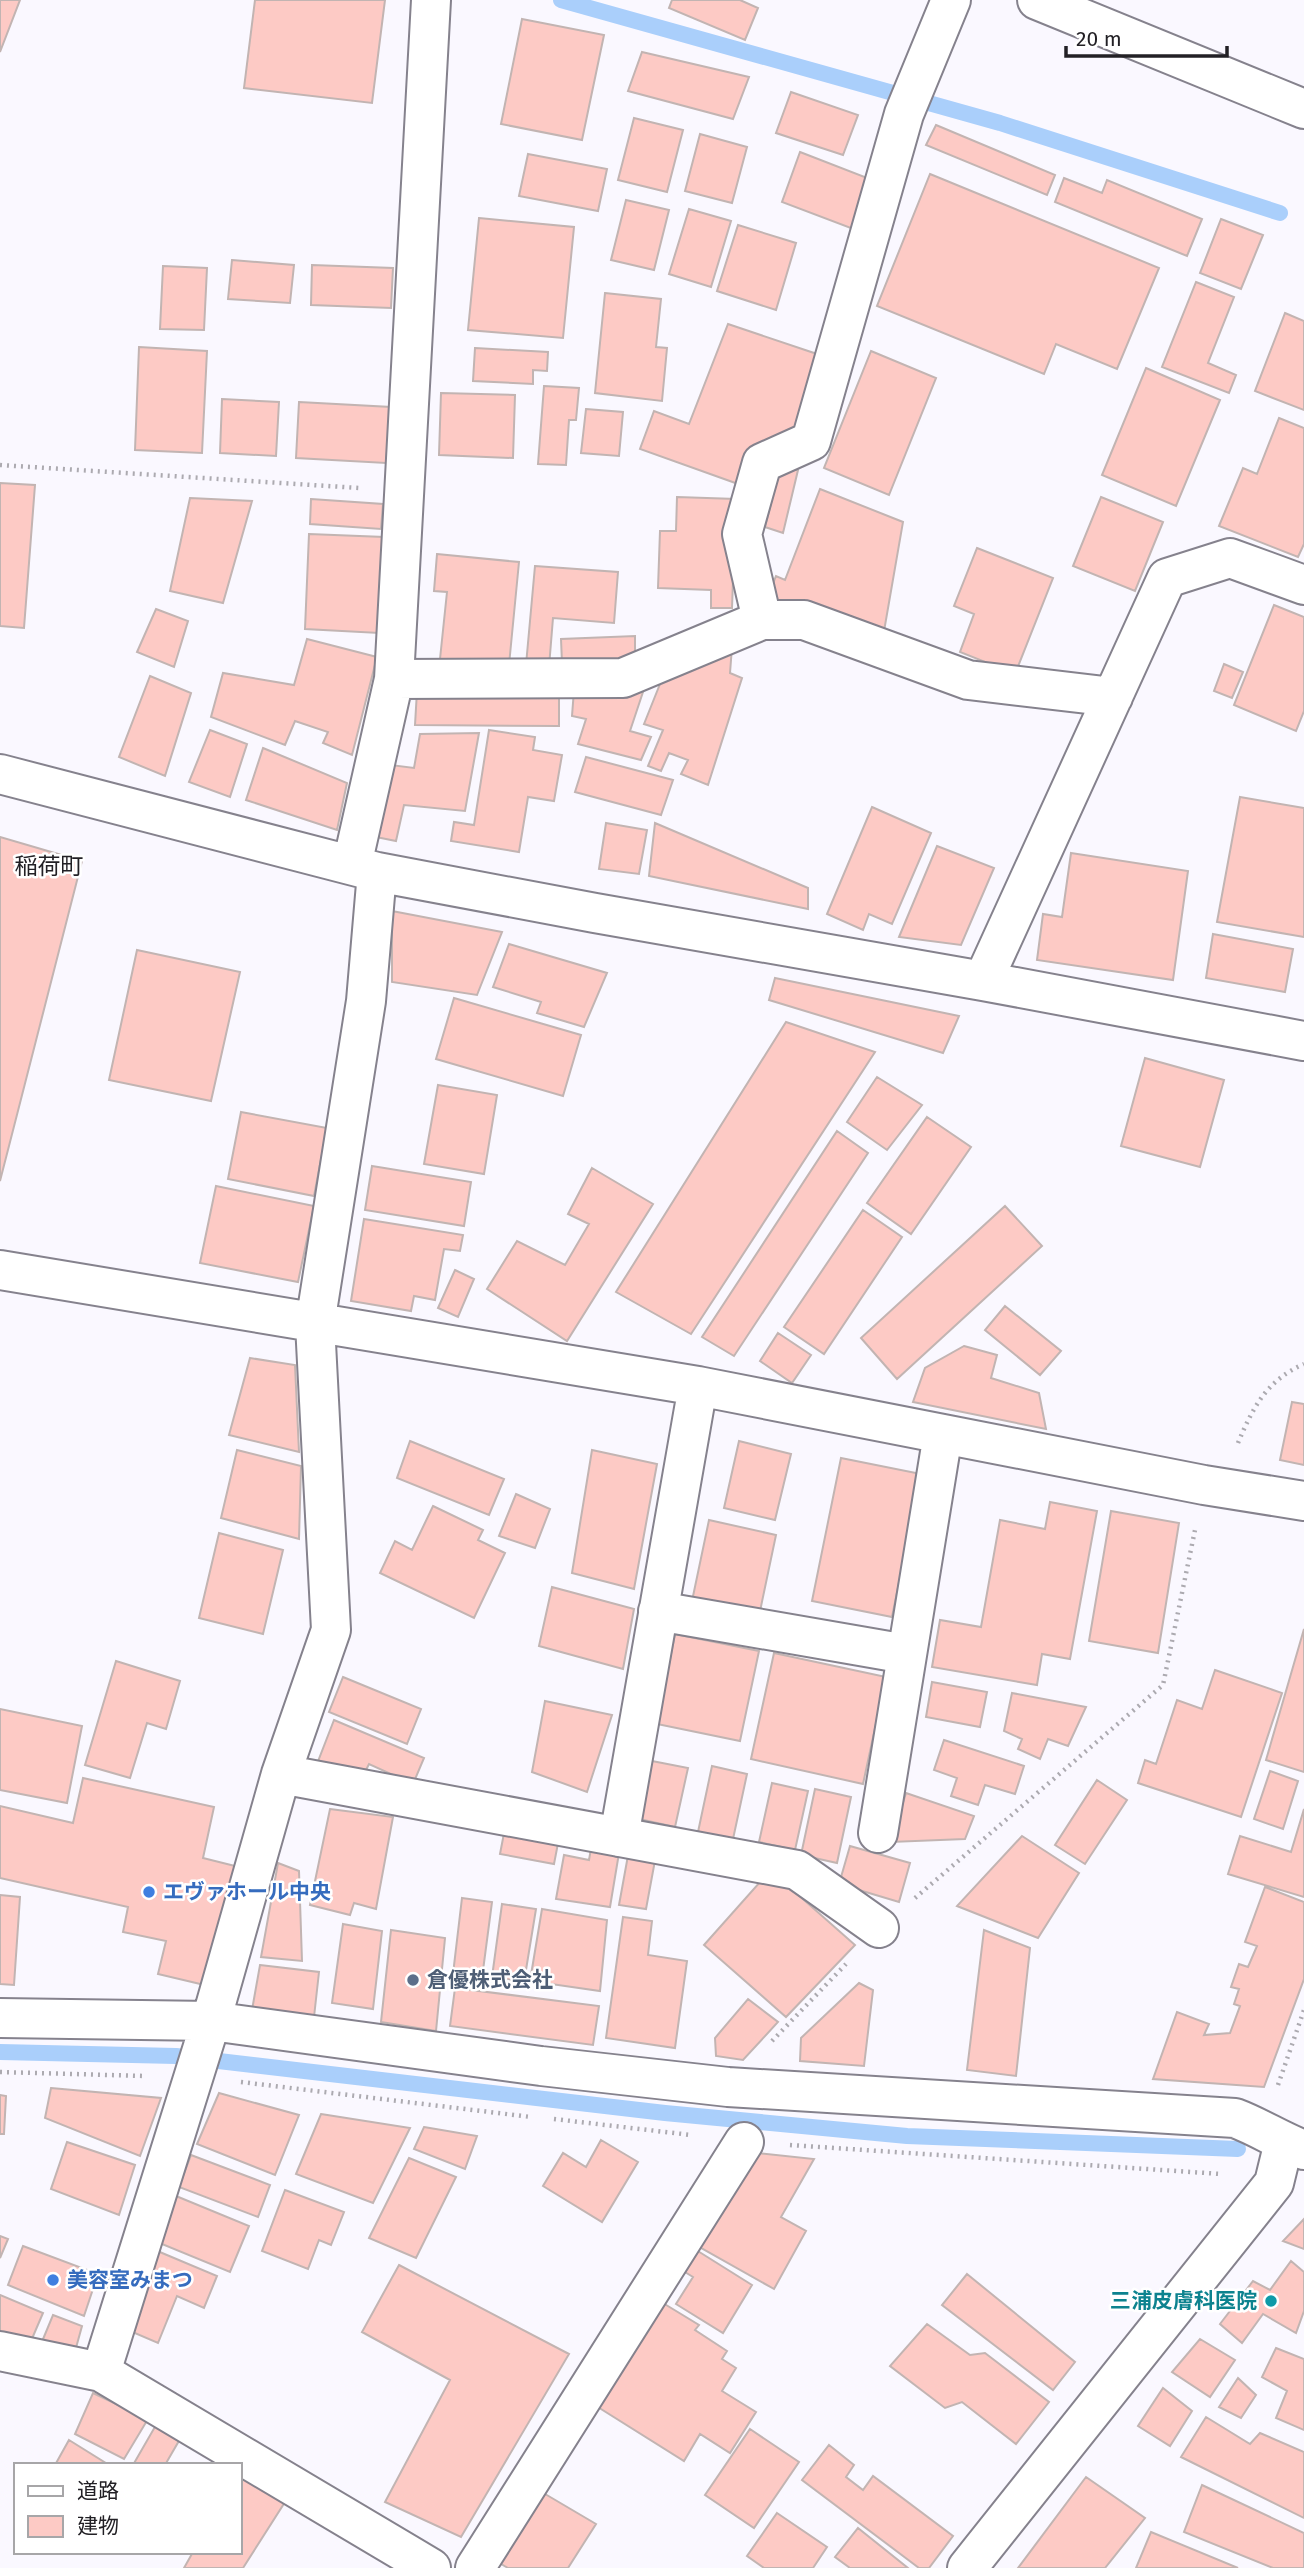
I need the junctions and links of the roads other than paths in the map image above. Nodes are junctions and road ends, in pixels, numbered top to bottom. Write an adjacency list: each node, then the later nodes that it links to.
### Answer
1 (431, 0): 7 (street)
2 (951, 0): 6 (street)
3 (1037, 0): 4 (street)
4 (1304, 109)
5 (1304, 585): 8 (street)
6 (762, 620): 7 (street); 8 (street)
7 (394, 679): 10 (street)
8 (1113, 697): 11 (street)
9 (0, 774): 10 (street)
10 (365, 869): 11 (street); 14 (street)
11 (983, 981): 12 (street)
12 (1304, 1041)
13 (0, 1270): 14 (street)
14 (315, 1324): 15 (street); 20 (street)
15 (698, 1386): 16 (street); 18 (street)
16 (943, 1434): 17 (street); 19 (street)
17 (1304, 1501)
18 (658, 1611): 19 (street); 22 (street)
19 (906, 1654): 21 (street)
20 (281, 1774): 22 (street); 25 (street)
21 (878, 1833)
22 (619, 1837): 23 (street)
23 (879, 1928)
24 (0, 2018): 25 (street)
25 (203, 2045): 26 (street); 29 (street)
26 (1284, 2140): 32 (street)
27 (744, 2141): 31 (street)
28 (0, 2351): 29 (street)
29 (101, 2372): 30 (street)
30 (412, 2564)
31 (475, 2568)
32 (967, 2568)

